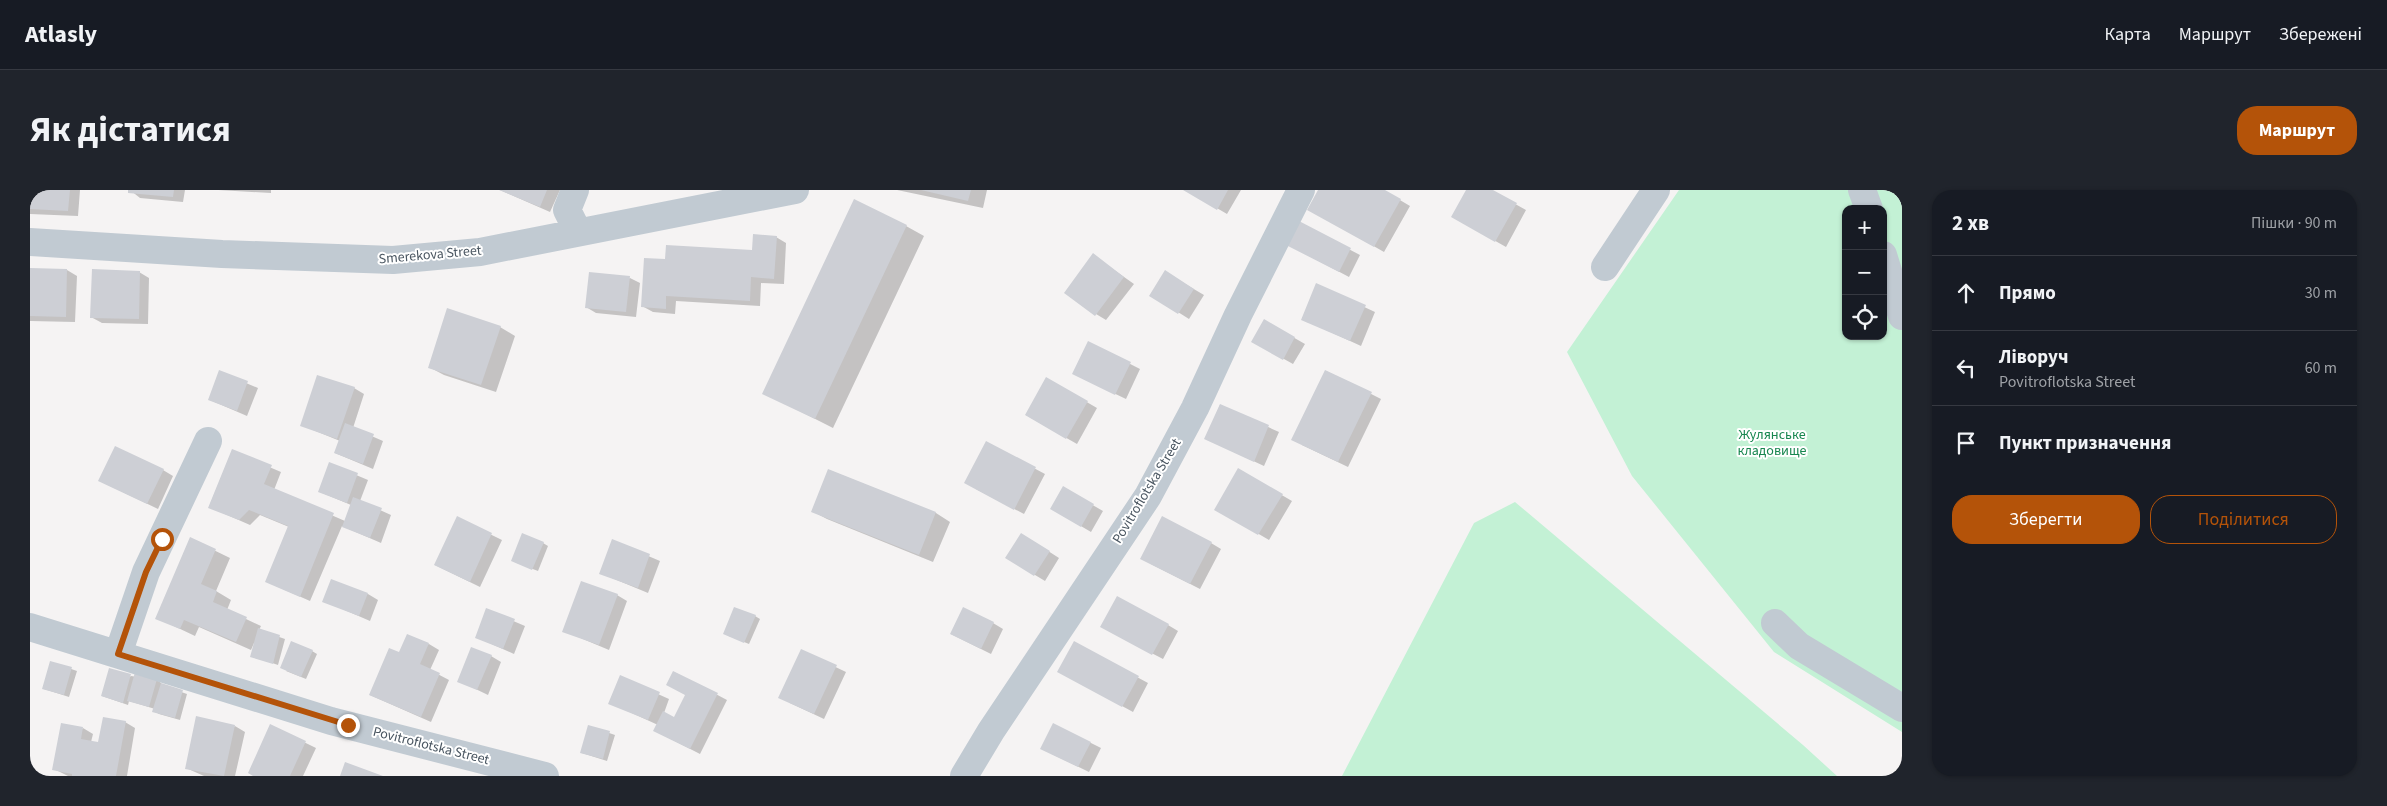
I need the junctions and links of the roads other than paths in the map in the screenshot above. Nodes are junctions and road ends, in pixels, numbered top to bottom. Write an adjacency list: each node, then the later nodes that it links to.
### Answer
1 (575, 190): 7 (street)
2 (795, 190): 7 (street, Smerekova Street)
3 (1300, 190): 18 (street, Povitroflotska Street)
4 (1656, 190): 9 (street)
5 (1862, 190): 6 (street)
6 (1868, 205)
7 (578, 232): 8 (street, Smerekova Street)
8 (30, 242)
9 (1605, 267)
10 (1887, 267): 11 (street)
11 (1902, 316)
12 (208, 441): 15 (street)
13 (1775, 623): 16 (street)
14 (30, 626): 15 (street, Povitroflotska Street)
15 (118, 654): 17 (street, Povitroflotska Street)
16 (1902, 708)
17 (545, 776)
18 (964, 776)

